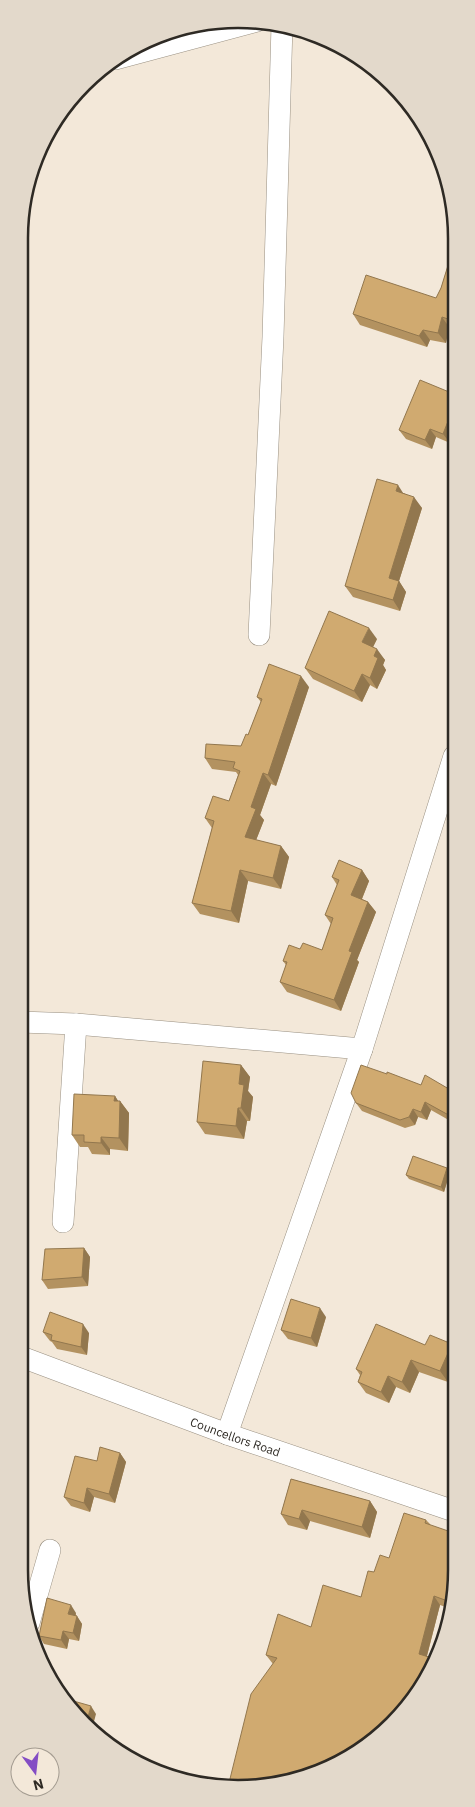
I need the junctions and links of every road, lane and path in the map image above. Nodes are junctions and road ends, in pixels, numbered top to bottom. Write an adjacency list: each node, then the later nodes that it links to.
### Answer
1 (231, 28): 3 (street)
2 (282, 33): 4 (street)
3 (139, 53)
4 (260, 635)
5 (448, 775): 8 (street)
6 (28, 1022): 7 (street)
7 (76, 1024): 8 (street); 9 (street)
8 (362, 1049): 11 (street)
9 (63, 1222)
10 (28, 1359): 11 (street, Councellors Road)
11 (227, 1434): 12 (street, Councellors Road)
12 (448, 1509)
13 (50, 1550): 14 (street)
14 (32, 1611)

